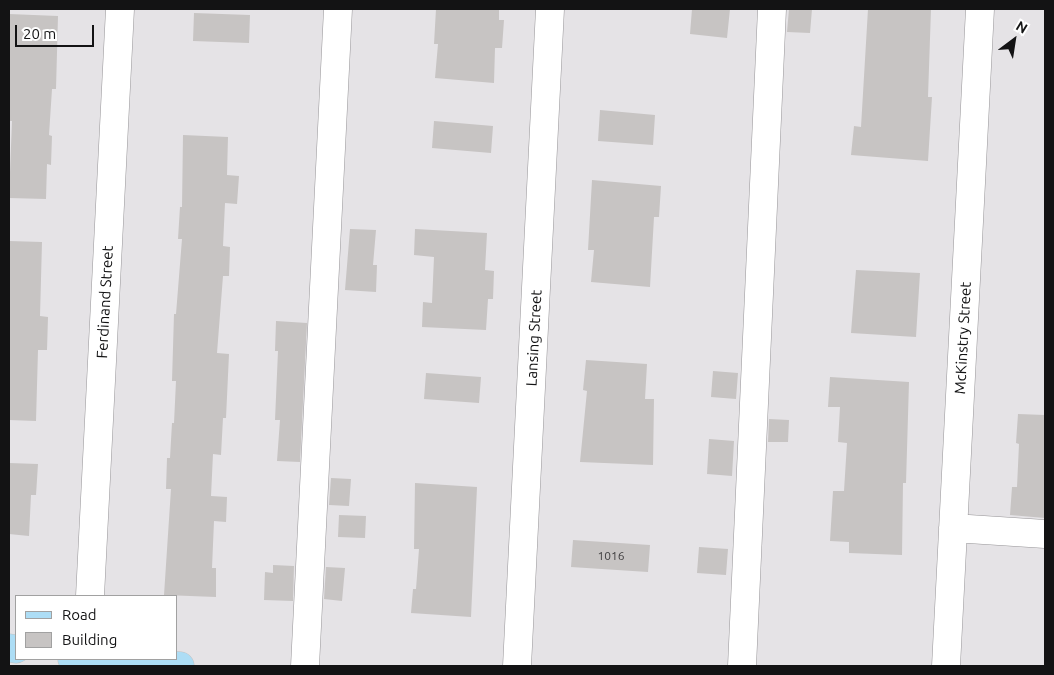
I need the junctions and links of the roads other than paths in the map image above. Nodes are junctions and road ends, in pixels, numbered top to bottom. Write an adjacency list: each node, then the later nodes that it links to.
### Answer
1 (120, 9): 8 (street, Ferdinand Street)
2 (338, 9): 11 (street)
3 (550, 9): 12 (street, Lansing Street)
4 (772, 9): 13 (street)
5 (980, 9): 6 (street, McKinstry Street)
6 (953, 528): 7 (street); 14 (street, McKinstry Street)
7 (1045, 534)
8 (90, 595)
9 (82, 660): 10 (main road)
10 (180, 666)
11 (305, 666)
12 (517, 666)
13 (742, 666)
14 (946, 666)

